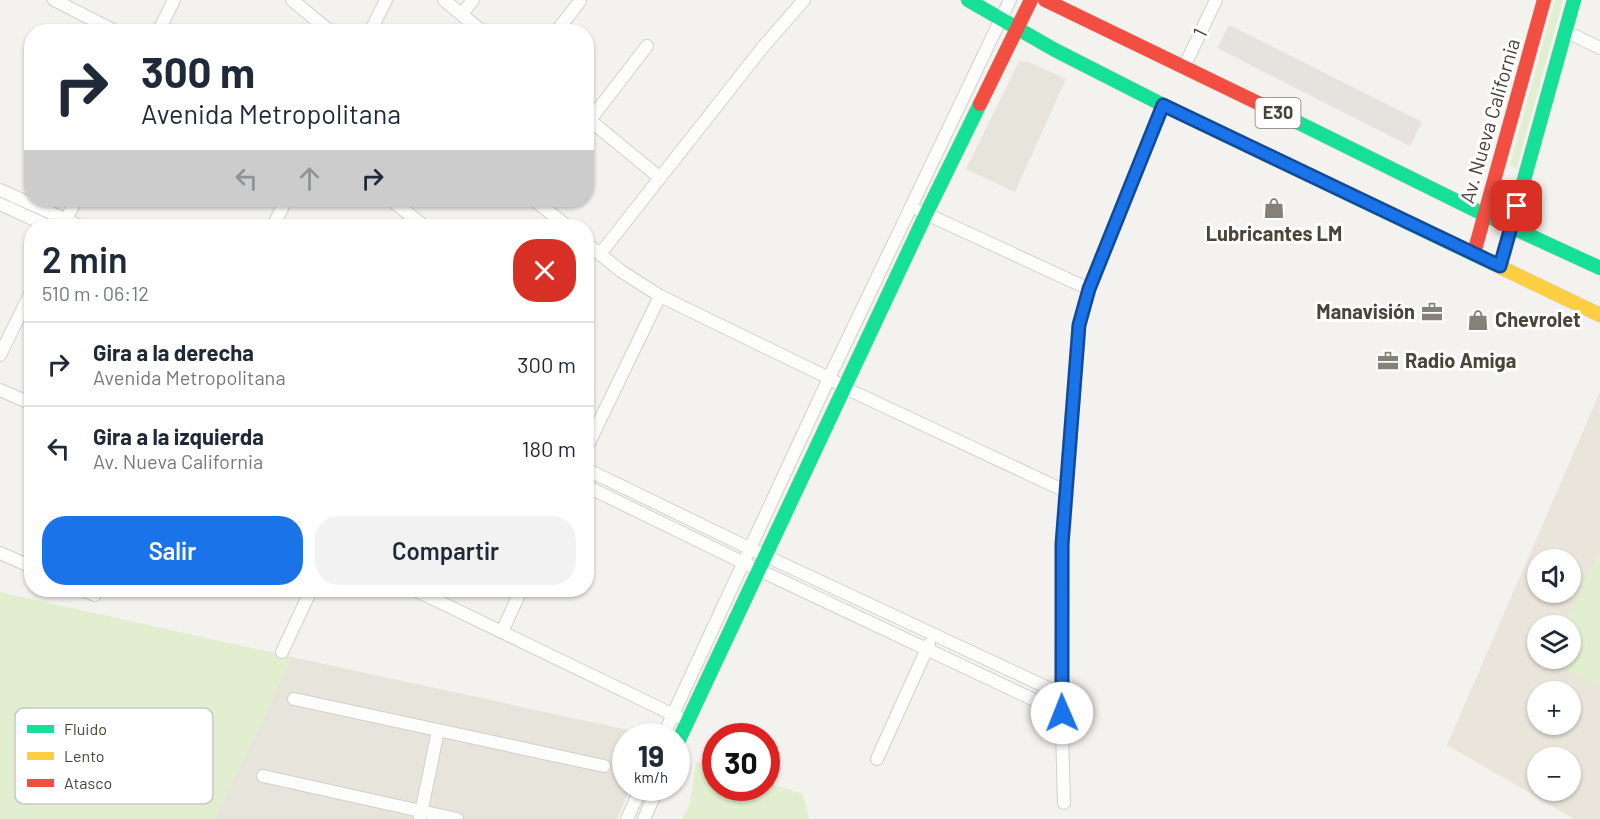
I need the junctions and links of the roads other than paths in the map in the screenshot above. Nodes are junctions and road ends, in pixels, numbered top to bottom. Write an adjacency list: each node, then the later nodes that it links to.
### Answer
1 (54, 0): 18 (street)
2 (174, 0): 19 (street)
3 (292, 0): 20 (street)
4 (386, 0): 21 (street)
5 (444, 0): 16 (street)
6 (473, 0): 16 (street)
7 (804, 0): 32 (street)
8 (968, 0): 17 (main road, E30)
9 (1010, 0): 17 (street)
10 (1031, 0): 24 (main road)
11 (1045, 0): 28 (main road, E30)
12 (1216, 0): 28 (street, 1)
13 (1544, 0): 41 (main road, Av. Nueva California)
14 (1574, 0): 25 (main road)
15 (580, 1): 23 (street)
16 (462, 14): 22 (street)
17 (1000, 19): 24 (main road, E30); 39 (street)
18 (101, 24)
19 (162, 24)
20 (321, 24)
21 (374, 24)
22 (474, 24)
23 (562, 24)
24 (1016, 29): 29 (main road, E30); 40 (main road)
25 (1565, 32): 27 (street); 46 (main road)
26 (647, 46): 30 (street)
27 (1600, 48)
28 (1184, 67): 41 (main road, E30)
29 (1163, 105): 48 (main road, E30); 52 (street)
30 (594, 112)
31 (594, 124): 32 (street)
32 (659, 177): 49 (street)
33 (0, 190): 34 (street)
34 (24, 202)
35 (0, 204): 42 (street)
36 (33, 207): 43 (street)
37 (400, 207): 44 (street)
38 (543, 207): 45 (street)
39 (910, 207): 40 (street); 57 (street)
40 (926, 214): 52 (street); 58 (main road)
41 (1485, 215): 46 (main road, E30); 48 (main road, Av. Nueva California)
42 (33, 219)
43 (56, 219)
44 (415, 219)
45 (558, 219)
46 (1511, 227): 50 (main road); 51 (main road, E30)
47 (594, 249): 49 (street)
48 (1474, 253): 50 (main road, E30)
49 (600, 254): 53 (street)
50 (1500, 266): 55 (main road, E30)
51 (1600, 268)
52 (1089, 289): 64 (street)
53 (660, 296): 57 (street); 61 (street)
54 (24, 306): 56 (street)
55 (1600, 315)
56 (0, 355)
57 (829, 378): 58 (street); 65 (street)
58 (845, 388): 64 (street); 67 (main road)
59 (0, 390): 60 (street)
60 (24, 400)
61 (594, 432)
62 (594, 473): 65 (street)
63 (594, 490): 69 (street)
64 (1065, 491): 78 (street)
65 (751, 549): 67 (street); 69 (street)
66 (0, 552): 68 (street)
67 (765, 556): 70 (main road); 75 (street)
68 (24, 563)
69 (744, 563): 70 (street); 81 (street)
70 (758, 570): 76 (street); 82 (main road)
71 (308, 597): 77 (street)
72 (430, 597): 74 (street)
73 (518, 597): 74 (street)
74 (502, 632): 81 (street)
75 (933, 634): 76 (street); 78 (street)
76 (927, 649): 80 (street); 85 (street)
77 (282, 652)
78 (1061, 694): 80 (street)
79 (294, 699): 84 (street)
80 (1062, 713): 90 (street)
81 (672, 714): 82 (street); 83 (street)
82 (687, 722)
83 (668, 723)
84 (438, 731): 86 (street); 91 (street)
85 (877, 759)
86 (604, 766)
87 (262, 776): 91 (street)
88 (635, 801): 93 (street)
89 (652, 801): 94 (street)
90 (1064, 803)
91 (420, 815): 92 (street)
92 (457, 819)
93 (627, 819)
94 (644, 819)

